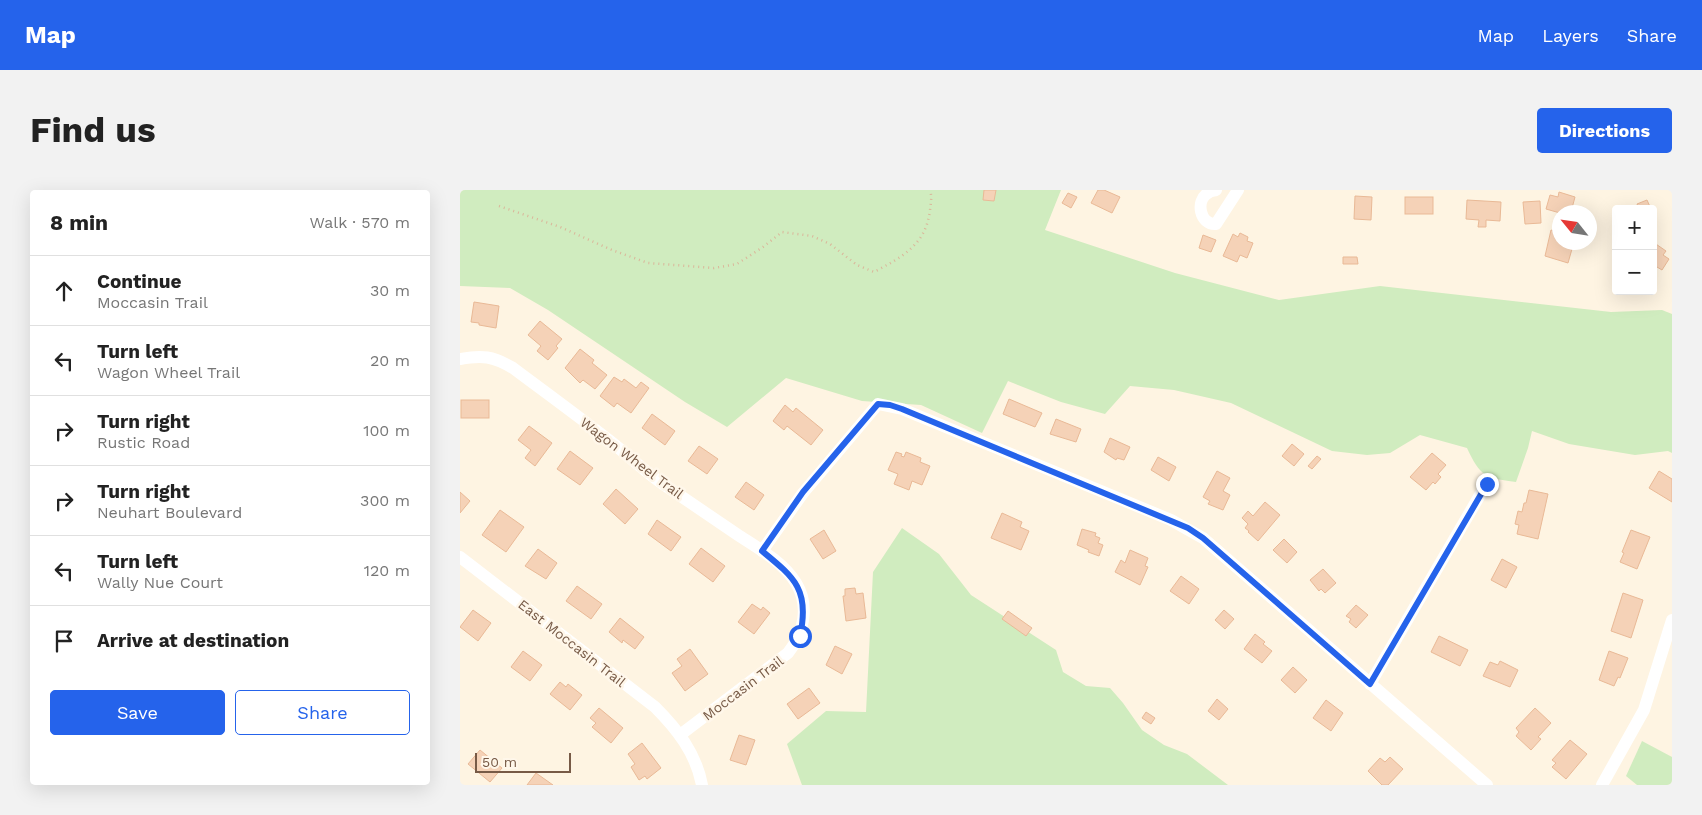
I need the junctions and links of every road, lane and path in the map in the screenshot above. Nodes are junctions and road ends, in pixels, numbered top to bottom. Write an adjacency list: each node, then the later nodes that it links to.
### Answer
1 (930, 190): 4 (path)
2 (1216, 190): 3 (street)
3 (1238, 190)
4 (499, 206)
5 (460, 359): 7 (street, Wagon Wheel Trail)
6 (1487, 484): 11 (street)
7 (762, 551): 9 (street, Wagon Wheel Trail); 11 (street)
8 (460, 556): 12 (street, East Moccasin Trail)
9 (796, 582): 12 (street, Moccasin Trail)
10 (1672, 620): 15 (street)
11 (1370, 684): 14 (street)
12 (680, 735): 13 (street)
13 (702, 785)
14 (1487, 785)
15 (1602, 785)

